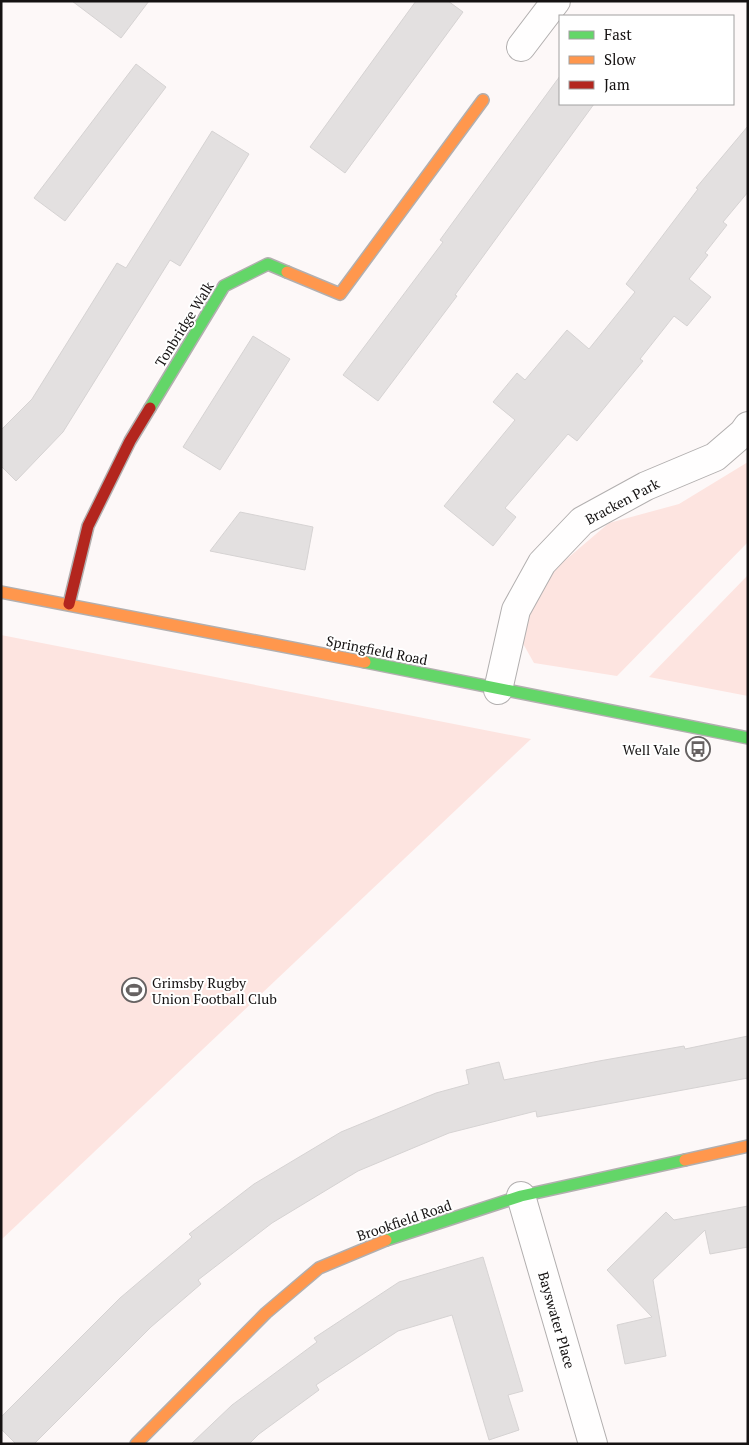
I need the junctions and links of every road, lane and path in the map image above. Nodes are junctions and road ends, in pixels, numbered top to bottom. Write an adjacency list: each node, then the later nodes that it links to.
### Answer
1 (556, 1): 2 (street)
2 (520, 47)
3 (483, 100): 6 (street, Tonbridge Walk)
4 (748, 426): 7 (street, Bracken Park)
5 (1, 592): 6 (street, Springfield Road)
6 (69, 604): 7 (street, Springfield Road)
7 (498, 690): 8 (street, Springfield Road)
8 (748, 738)
9 (748, 1146): 10 (street, Brookfield Road)
10 (522, 1196): 11 (street, Brookfield Road); 12 (street, Bayswater Place)
11 (136, 1444)
12 (593, 1444)

